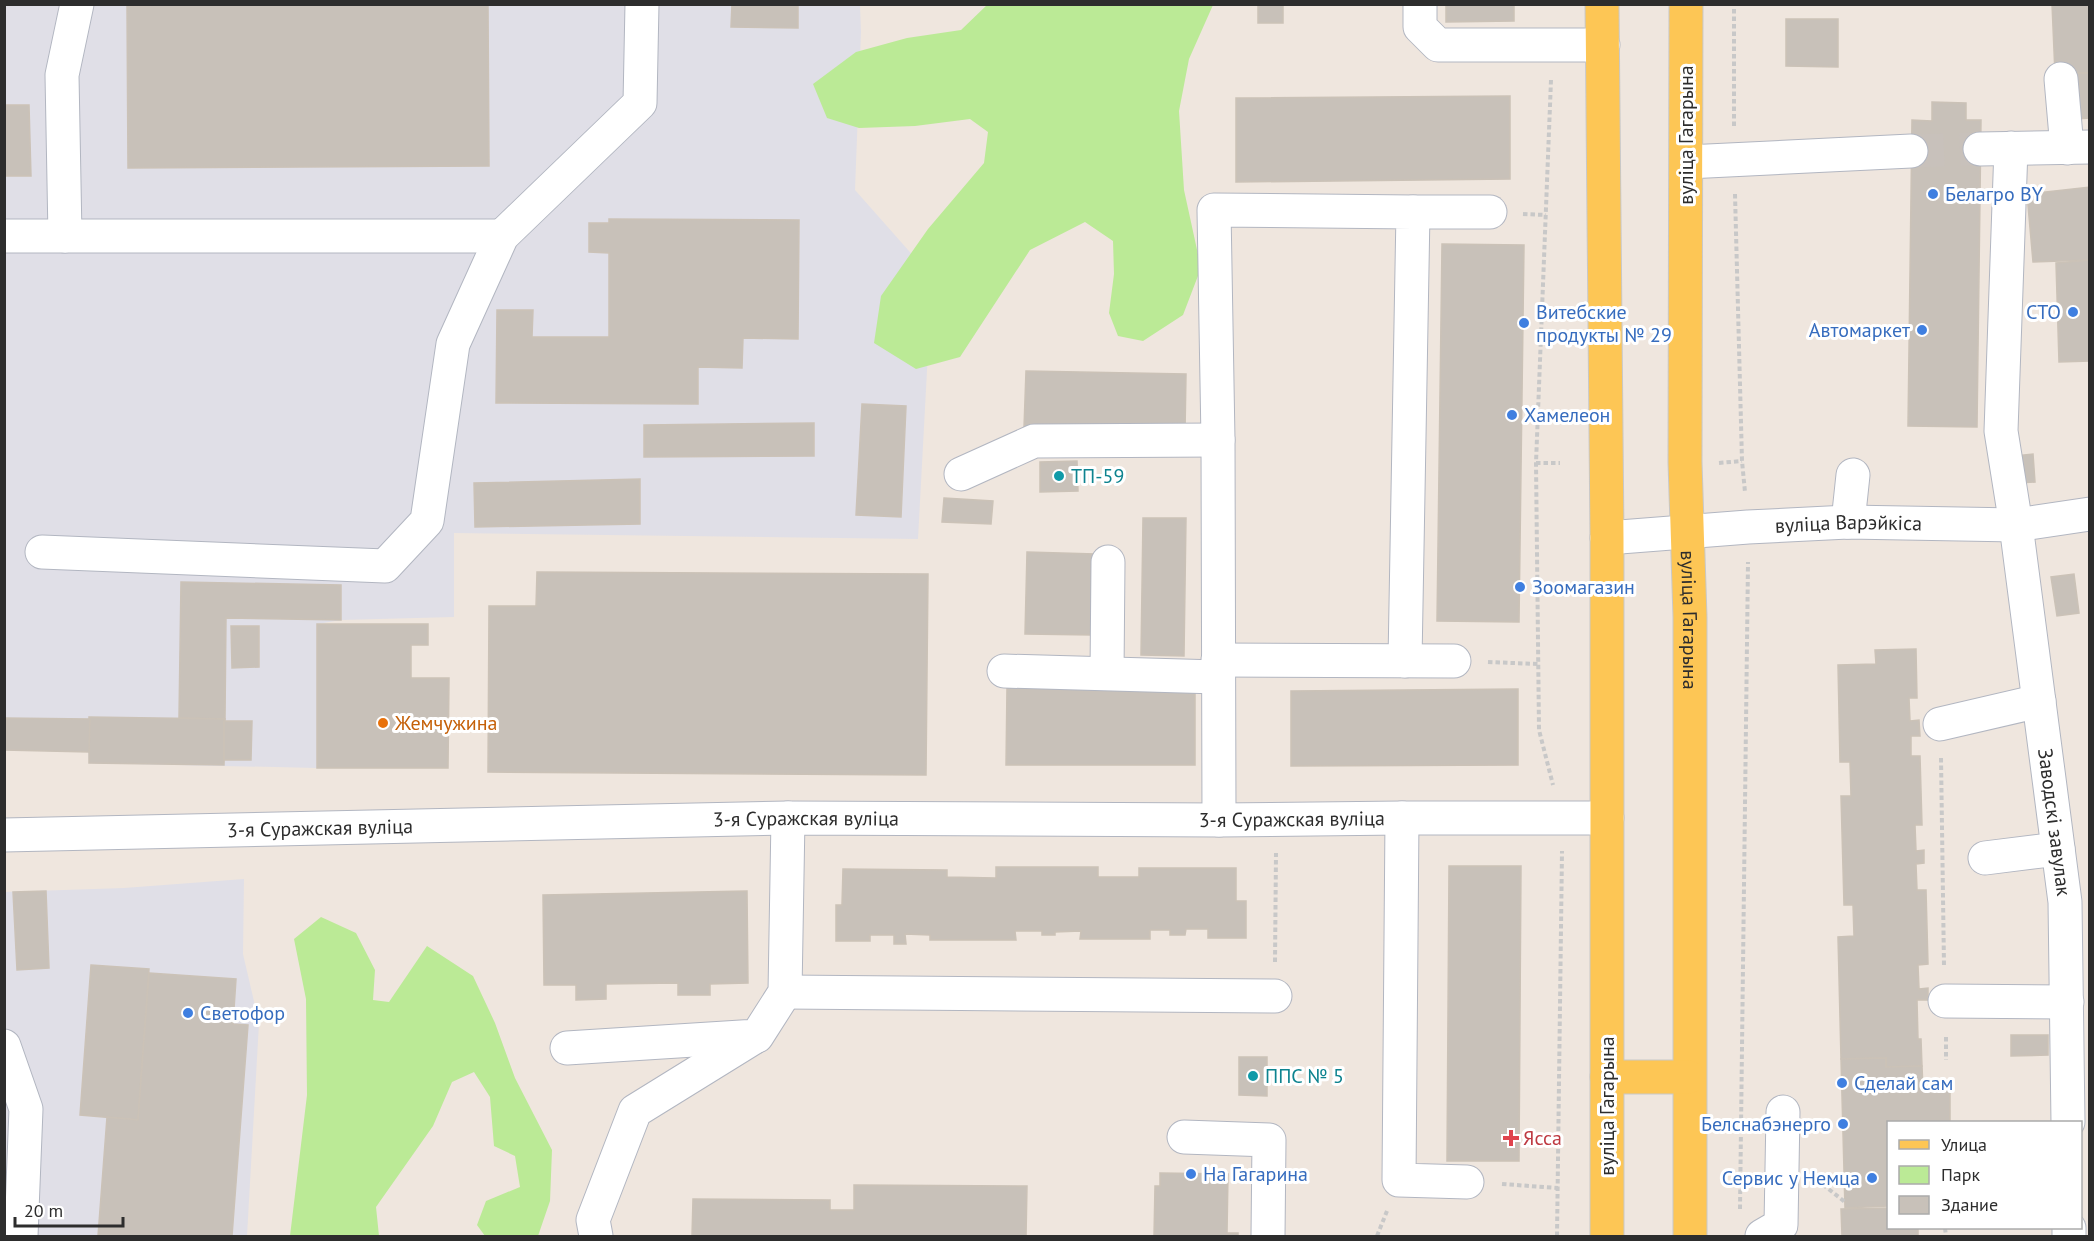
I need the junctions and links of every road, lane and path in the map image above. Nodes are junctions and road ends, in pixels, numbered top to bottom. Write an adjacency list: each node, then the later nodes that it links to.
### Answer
1 (77, 4): 17 (street)
2 (642, 4): 18 (street)
3 (1420, 4): 8 (street)
4 (1602, 4): 7 (main road, вуліца Гагарына)
5 (1686, 4): 13 (main road, вуліца Гагарына)
6 (1734, 4): 12 (path)
7 (1603, 45): 8 (street); 31 (main road, вуліца Гагарына)
8 (1553, 46): 21 (path)
9 (2061, 79): 10 (street)
10 (2078, 148): 28 (street, Заводскі завулак)
11 (1911, 151): 12 (street)
12 (1734, 159): 13 (street); 20 (path)
13 (1687, 162): 30 (main road, вуліца Гагарына)
14 (1413, 212): 15 (street); 19 (street); 34 (street)
15 (1490, 212)
16 (4, 236): 17 (street)
17 (65, 236): 18 (street)
18 (502, 236): 32 (street)
19 (1218, 440): 24 (street); 37 (street)
20 (1742, 461): 23 (path); 29 (path)
21 (1536, 463): 22 (path); 36 (path)
22 (1560, 463)
23 (1714, 463)
24 (961, 474)
25 (1853, 475): 27 (street)
26 (2090, 514): 28 (street, вуліца Варэйкіса)
27 (1848, 522): 28 (street, вуліца Варэйкіса); 29 (street, вуліца Варэйкіса)
28 (2016, 525): 40 (street, Заводскі завулак)
29 (1748, 527): 30 (street, вуліца Варэйкіса); 67 (path)
30 (1688, 531): 31 (street, вуліца Варэйкіса); 61 (main road, вуліца Гагарына)
31 (1607, 538): 44 (main road, вуліца Гагарына)
32 (42, 552)
33 (1108, 562): 39 (street)
34 (1406, 662): 35 (street); 37 (street)
35 (1454, 662): 36 (path)
36 (1538, 664): 45 (path)
37 (1218, 669): 39 (street); 46 (street)
38 (1004, 671): 39 (street)
39 (1107, 673)
40 (2039, 701): 41 (street); 49 (street, Заводскі завулак)
41 (1940, 724): 54 (path)
42 (788, 818): 46 (street, 3-я Суражская вуліца); 48 (street, 3-я Суражская вуліца); 52 (street)
43 (1402, 818): 45 (street, 3-я Суражская вуліца); 47 (street, 3-я Суражская вуліца); 65 (street)
44 (1607, 818): 45 (street, 3-я Суражская вуліца); 60 (main road, вуліца Гагарына)
45 (1562, 819): 66 (path)
46 (1219, 820): 47 (street, 3-я Суражская вуліца)
47 (1276, 820): 53 (path)
48 (4, 835)
49 (2058, 849): 50 (street); 51 (street, Заводскі завулак)
50 (1985, 858)
51 (2077, 902): 55 (street, Заводскі завулак)
52 (785, 992): 53 (street); 56 (street)
53 (1275, 996)
54 (1945, 1002): 55 (street); 59 (path)
55 (2067, 1002): 63 (street, Заводскі завулак)
56 (758, 1036): 58 (street); 69 (street)
57 (4, 1046): 68 (street)
58 (567, 1048)
59 (1946, 1060)
60 (1607, 1077): 61 (main road); 72 (main road, вуліца Гагарына)
61 (1688, 1077): 73 (main road, вуліца Гагарына)
62 (1782, 1112): 67 (street)
63 (2068, 1121)
64 (1184, 1137): 70 (street)
65 (1467, 1182): 66 (path)
66 (1558, 1188): 71 (path)
67 (1751, 1226)
68 (21, 1236)
69 (596, 1236)
70 (1268, 1236)
71 (1557, 1236)
72 (1607, 1236)
73 (1690, 1236)

